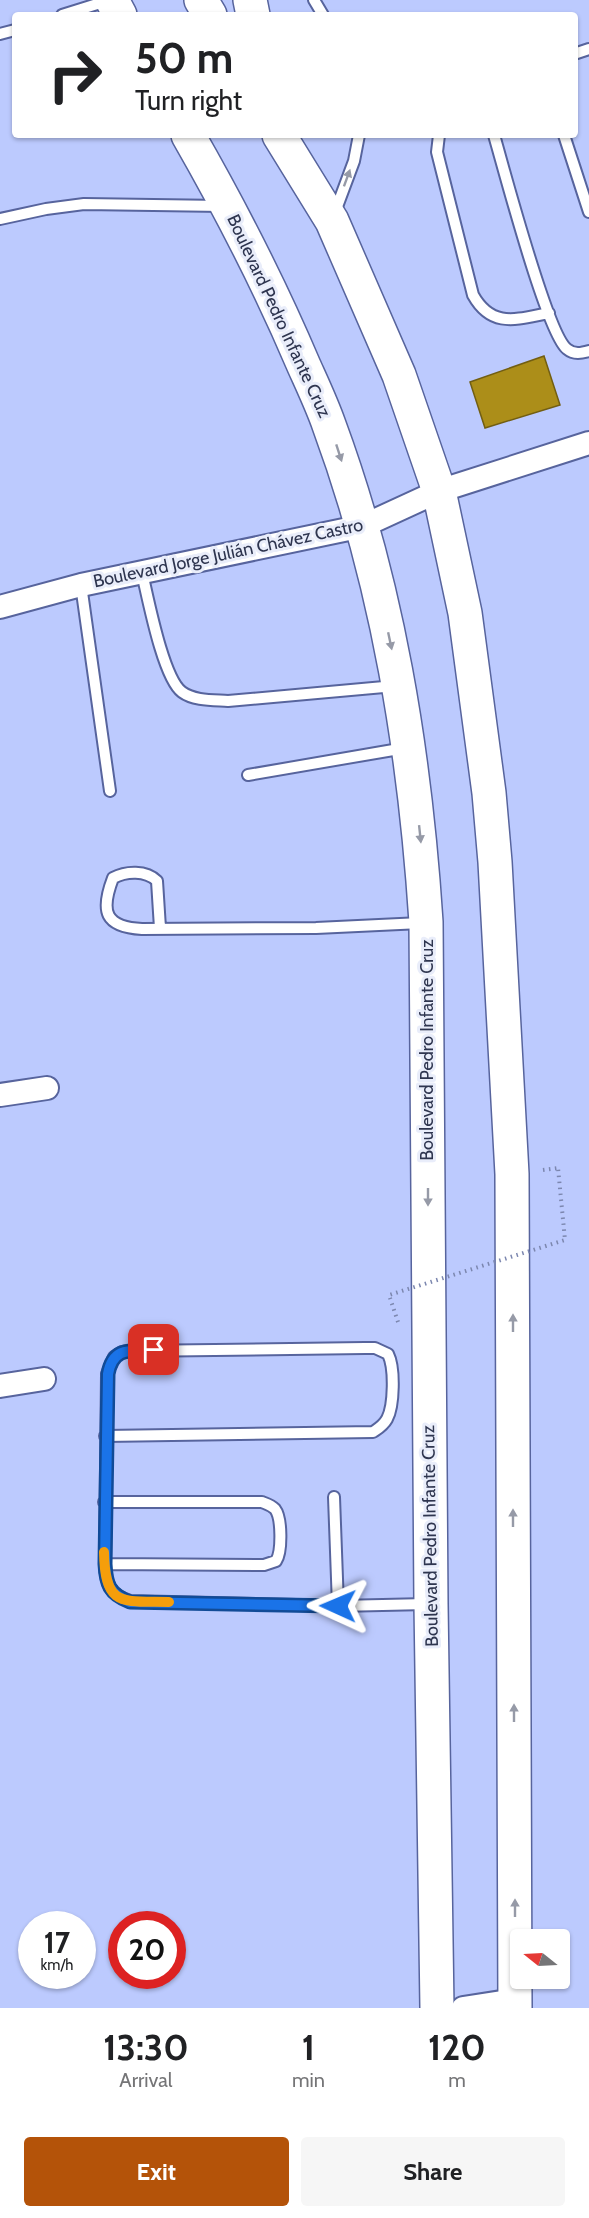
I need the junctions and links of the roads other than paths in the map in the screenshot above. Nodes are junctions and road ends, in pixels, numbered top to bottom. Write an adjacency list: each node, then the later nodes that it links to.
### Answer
1 (111, 0): 2 (lane)
2 (72, 12)
3 (190, 138): 9 (highway, Boulevard Pedro Infante Cruz)
4 (281, 138): 12 (highway)
5 (358, 138): 12 (lane, one-way to 5)
6 (439, 138): 13 (lane)
7 (495, 138): 13 (lane)
8 (565, 138): 10 (lane)
9 (229, 206): 11 (lane); 17 (highway, Boulevard Pedro Infante Cruz, one-way to 17)
10 (589, 212)
11 (0, 219)
12 (332, 220): 16 (highway)
13 (549, 312): 14 (lane)
14 (589, 351)
15 (589, 443): 16 (street, Boulevard Jorge Julián Chávez Castro)
16 (439, 491): 17 (street, Boulevard Jorge Julián Chávez Castro); 37 (highway, one-way to 16)
17 (363, 526): 18 (street, Boulevard Jorge Julián Chávez Castro); 21 (highway, Boulevard Pedro Infante Cruz, one-way to 21)
18 (142, 573): 19 (street, Boulevard Jorge Julián Chávez Castro); 21 (lane)
19 (81, 585): 20 (street, Boulevard Jorge Julián Chávez Castro); 24 (lane)
20 (0, 607)
21 (399, 686): 22 (highway, Boulevard Pedro Infante Cruz)
22 (410, 748): 23 (lane); 25 (highway, Boulevard Pedro Infante Cruz, one-way to 25)
23 (248, 775)
24 (110, 791)
25 (426, 922): 26 (lane); 35 (highway, Boulevard Pedro Infante Cruz, one-way to 35)
26 (160, 928): 26 (lane)
27 (47, 1088): 28 (street)
28 (0, 1095)
29 (44, 1379): 30 (street)
30 (0, 1386)
31 (105, 1436): 31 (lane); 33 (lane)
32 (333, 1497): 36 (lane)
33 (104, 1502): 34 (lane); 34 (lane)
34 (105, 1564): 36 (lane)
35 (430, 1604): 36 (lane); 38 (highway, Boulevard Pedro Infante Cruz)
36 (338, 1606)
37 (515, 2004): 39 (street)
38 (437, 2008)
39 (463, 2008)

